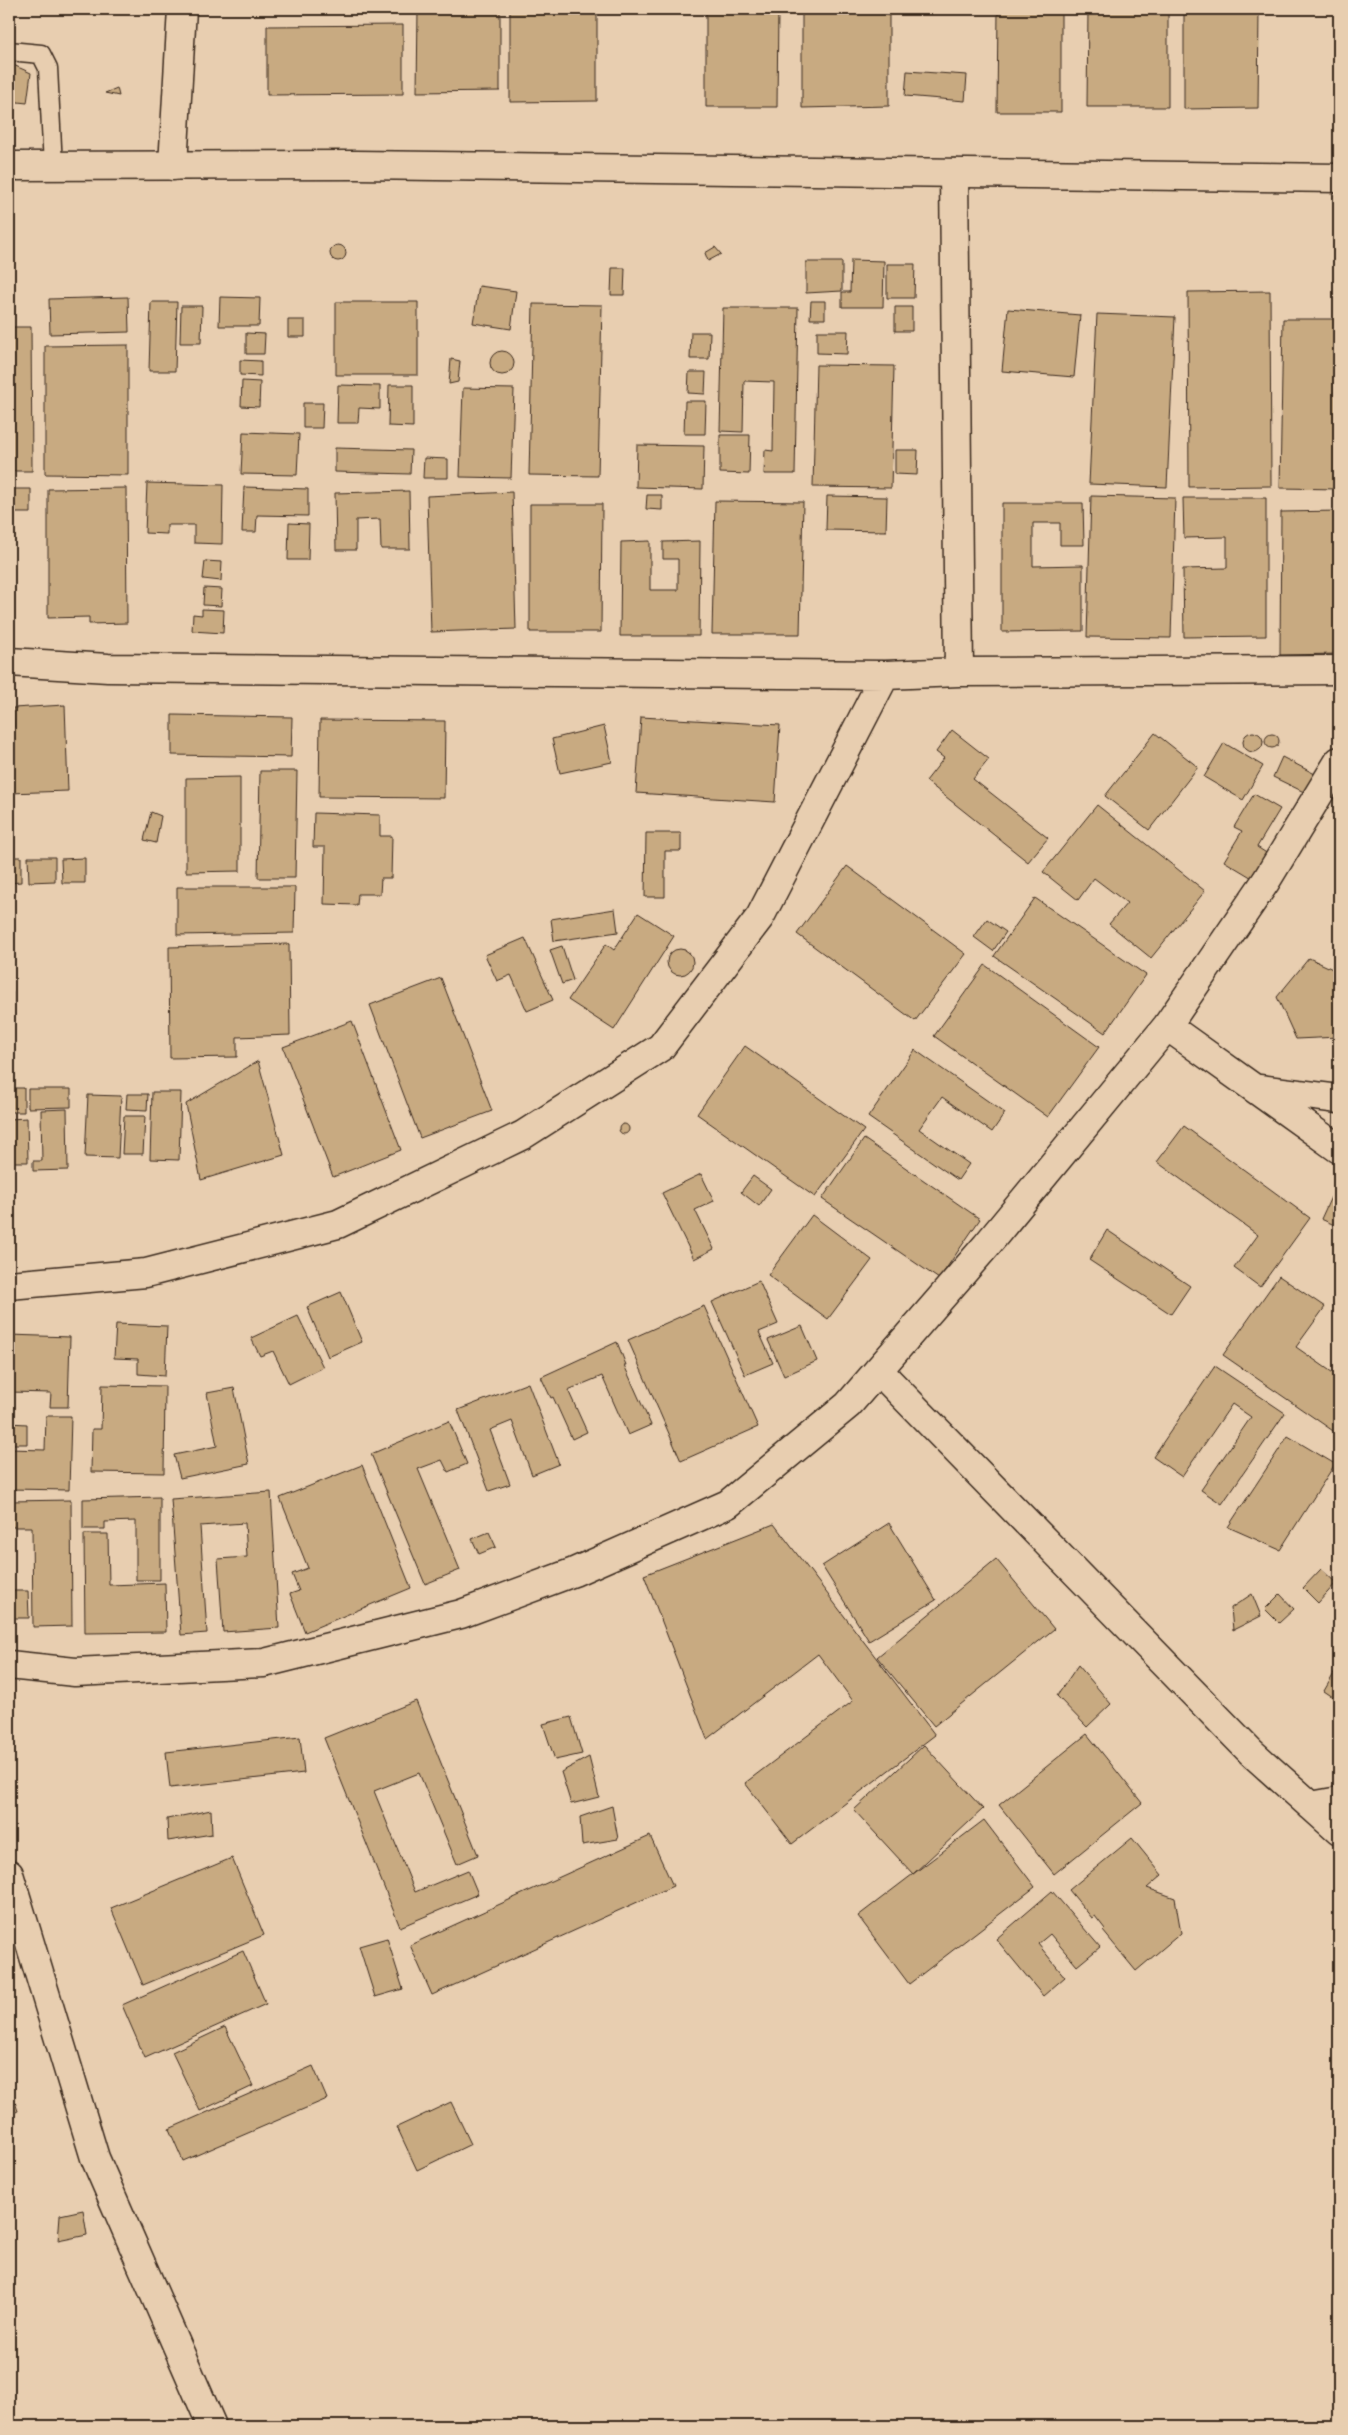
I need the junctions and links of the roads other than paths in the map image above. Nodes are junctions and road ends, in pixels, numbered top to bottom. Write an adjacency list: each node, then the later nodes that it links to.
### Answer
1 (182, 9): 5 (street)
2 (9, 51): 4 (lane)
3 (9, 166): 4 (street)
4 (53, 166): 5 (street)
5 (173, 166): 6 (street)
6 (954, 173): 7 (street); 10 (street)
7 (1339, 178)
8 (9, 662): 11 (street)
9 (1339, 670): 10 (street)
10 (960, 672): 11 (street)
11 (885, 675): 17 (street)
12 (1339, 760): 13 (street)
13 (1167, 1026): 14 (street); 18 (street)
14 (1255, 1089): 15 (street); 16 (street)
15 (1339, 1099)
16 (1339, 1149)
17 (9, 1285)
18 (878, 1370): 19 (street); 21 (street)
19 (9, 1665)
20 (1339, 1801): 21 (street)
21 (1311, 1806): 22 (street)
22 (1339, 1832)
23 (9, 1874): 24 (street)
24 (212, 2426)

